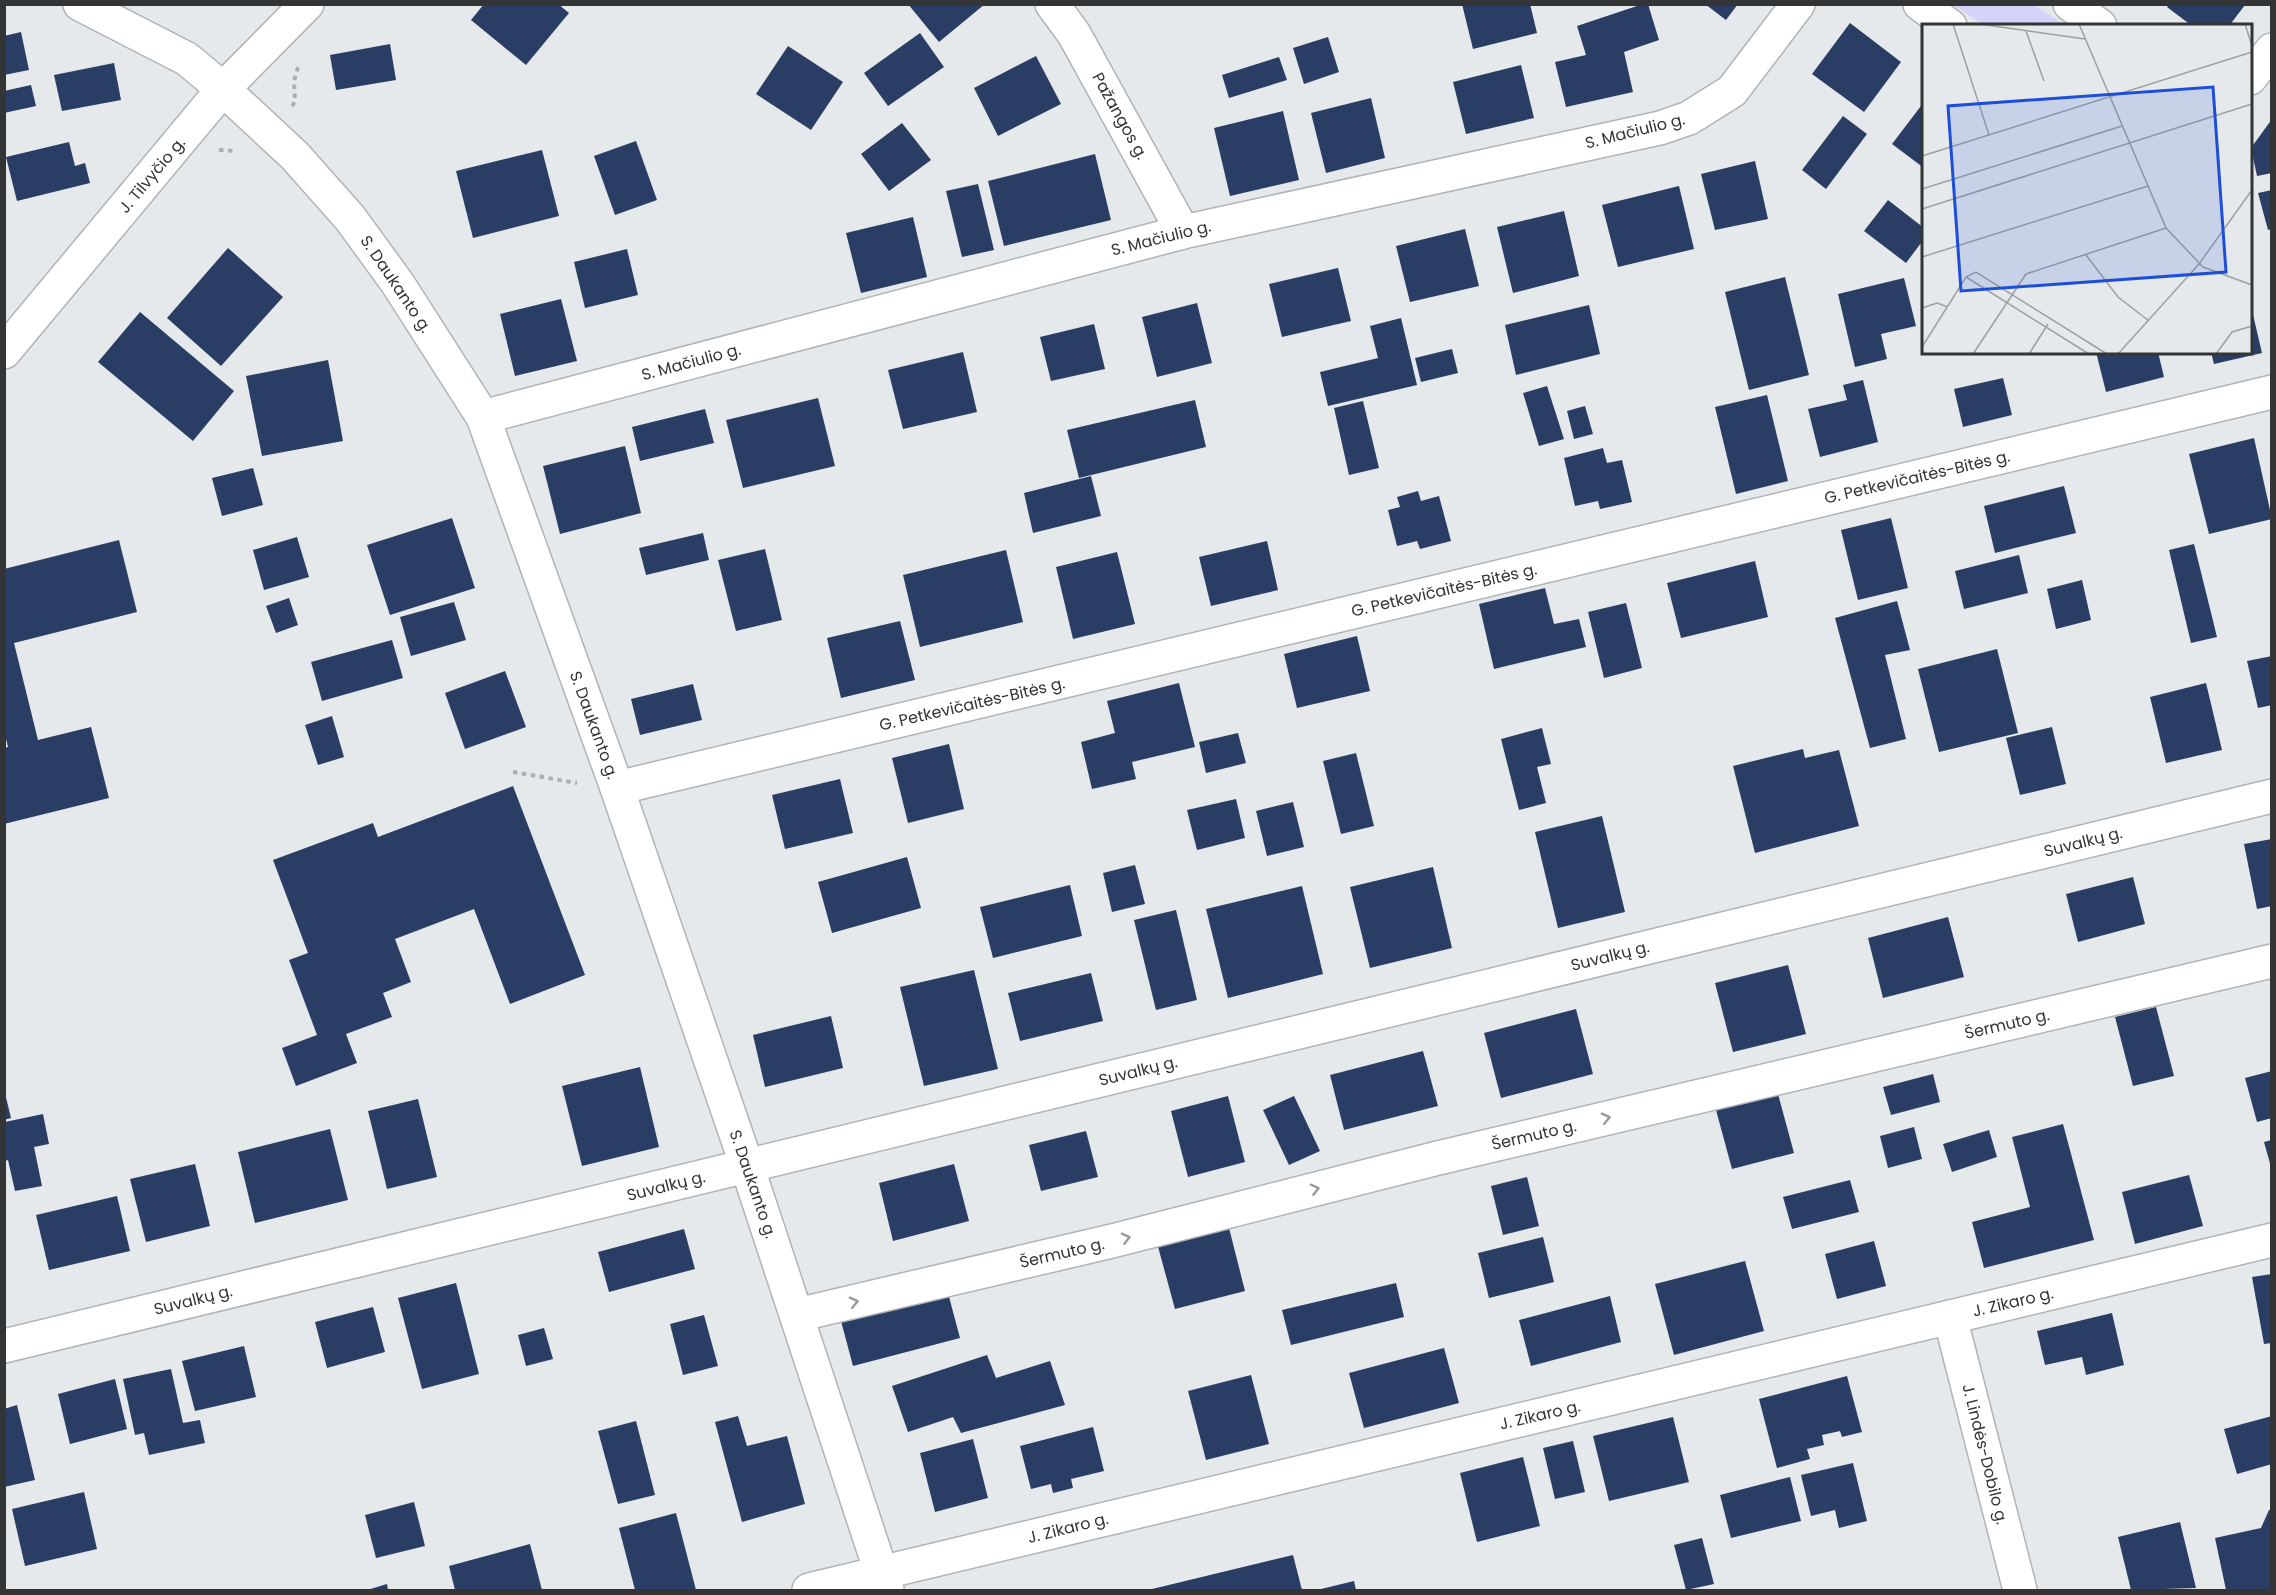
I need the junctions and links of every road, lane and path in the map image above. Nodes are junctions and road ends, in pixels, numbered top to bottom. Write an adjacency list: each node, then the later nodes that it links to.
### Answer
1 (80, 4): 11 (street, S. Daukanto g.)
2 (307, 4): 11 (street, J. Tilvyčio g.)
3 (1052, 4): 12 (street, Pažangos g.)
4 (1798, 4): 12 (street, S. Mačiulio g.)
5 (1920, 4): 7 (street)
6 (2070, 4): 8 (street)
7 (1947, 24)
8 (2097, 24)
9 (2271, 50): 10 (street)
10 (2252, 75)
11 (224, 88): 13 (street, J. Tilvyčio g.); 15 (street, S. Daukanto g.)
12 (1183, 232): 15 (street, S. Mačiulio g.)
13 (4, 352)
14 (2271, 392): 17 (street, G. Petkevičaitės-Bitės g.)
15 (483, 417): 17 (street, S. Daukanto g.)
16 (513, 772): 17 (path)
17 (617, 788): 20 (street, S. Daukanto g.)
18 (2271, 796): 20 (street, Suvalkų g.)
19 (2271, 961): 22 (street, Šermuto g., one-way to 19)
20 (747, 1166): 22 (street, S. Daukanto g.); 24 (street, Suvalkų g.)
21 (2271, 1240): 23 (street, J. Zikaro g.)
22 (797, 1315): 25 (street, S. Daukanto g.)
23 (1950, 1317): 25 (street, J. Zikaro g.); 27 (street, J. Lindės-Dobilo g.)
24 (4, 1346)
25 (884, 1582): 26 (street, J. Zikaro g.)
26 (809, 1590)
27 (2020, 1590)

